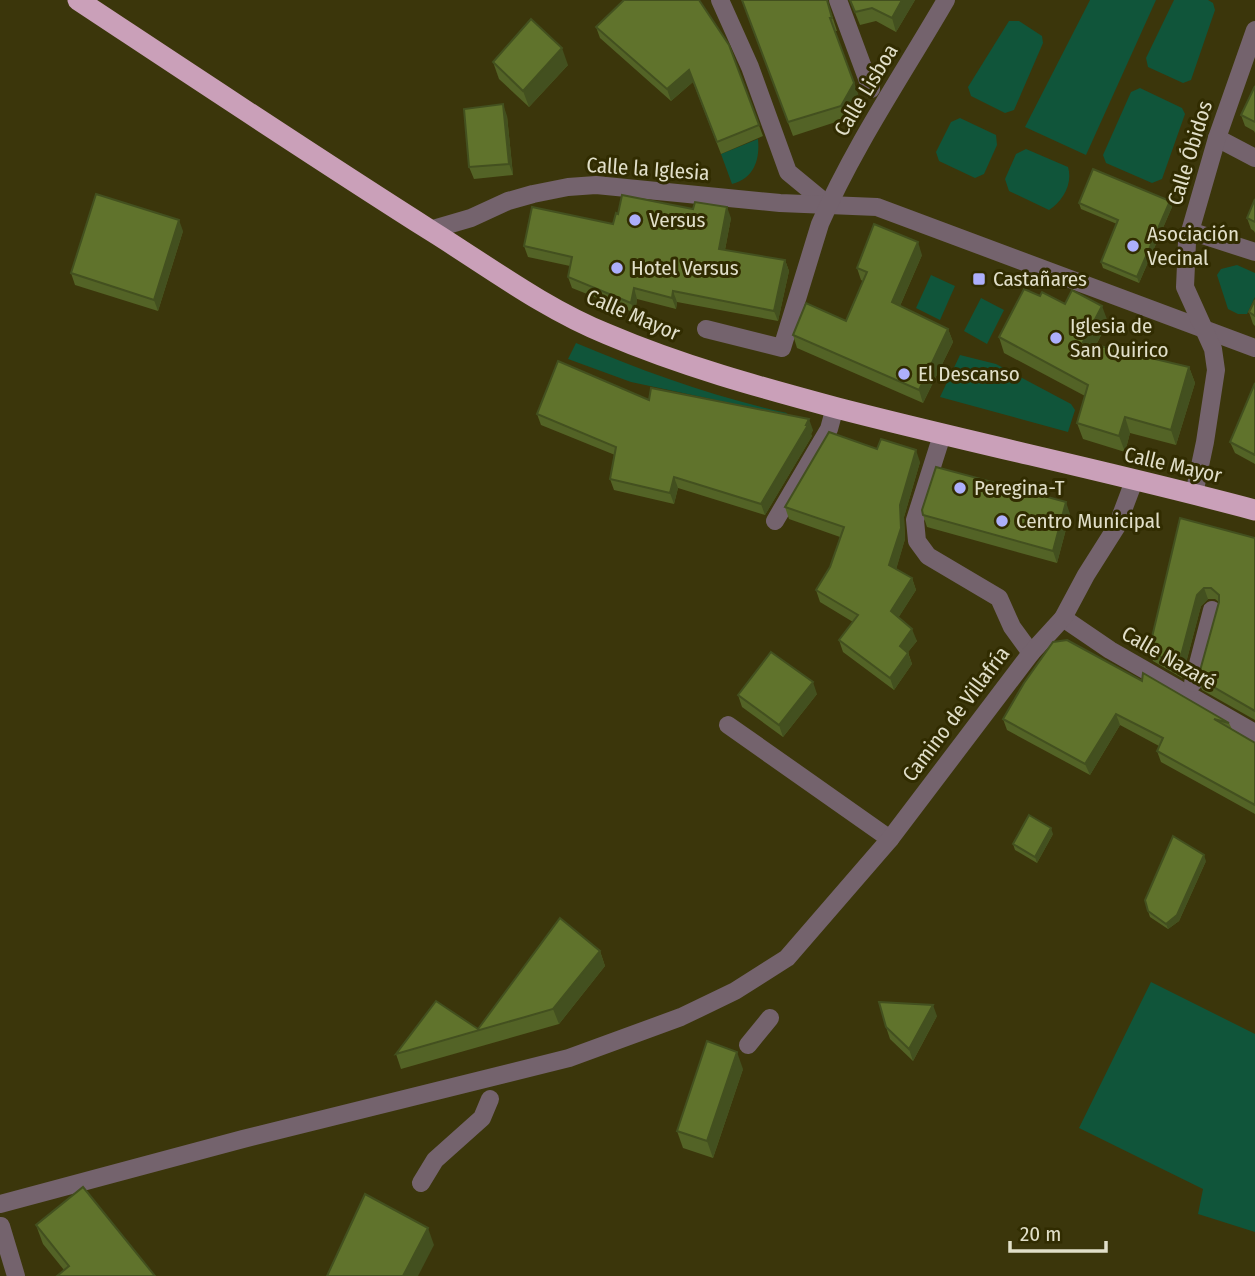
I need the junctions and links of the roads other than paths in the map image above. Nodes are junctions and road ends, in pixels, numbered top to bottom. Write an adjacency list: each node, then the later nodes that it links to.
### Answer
1 (78, 0): 10 (highway, Calle Mayor)
2 (720, 0): 9 (street)
3 (838, 0): 6 (street)
4 (946, 0): 9 (street, Calle Lisboa)
5 (1255, 32): 7 (street, Calle Óbidos)
6 (871, 89)
7 (1217, 138): 8 (street); 11 (street, Calle Óbidos)
8 (1255, 158)
9 (828, 205): 10 (street, Calle la Iglesia); 13 (street, Calle la Iglesia); 14 (street)
10 (429, 230): 16 (highway, Calle Mayor)
11 (1190, 231): 12 (street); 13 (street, Calle Óbidos)
12 (1255, 252)
13 (1204, 328): 15 (street, Calle la Iglesia); 19 (street, Calle Óbidos)
14 (706, 329)
15 (1255, 348)
16 (835, 407): 17 (highway, Calle Mayor); 21 (street)
17 (942, 435): 18 (highway, Calle Mayor); 24 (street)
18 (1134, 481): 19 (highway, Calle Mayor); 23 (street, Camino de Villafría)
19 (1194, 494): 20 (highway, Calle Mayor)
20 (1255, 510)
21 (775, 521)
22 (1212, 610): 25 (street)
23 (1063, 618): 24 (street, Camino de Villafría); 27 (street, Calle Nazaré)
24 (1031, 653): 28 (street, Camino de Villafría)
25 (1193, 683)
26 (728, 725): 28 (street)
27 (1255, 733)
28 (890, 839): 33 (street, Camino de Villafría)
29 (770, 1018): 30 (street)
30 (748, 1045)
31 (490, 1099): 32 (street)
32 (422, 1183)
33 (0, 1204)
34 (1, 1226): 35 (street)
35 (16, 1276)

